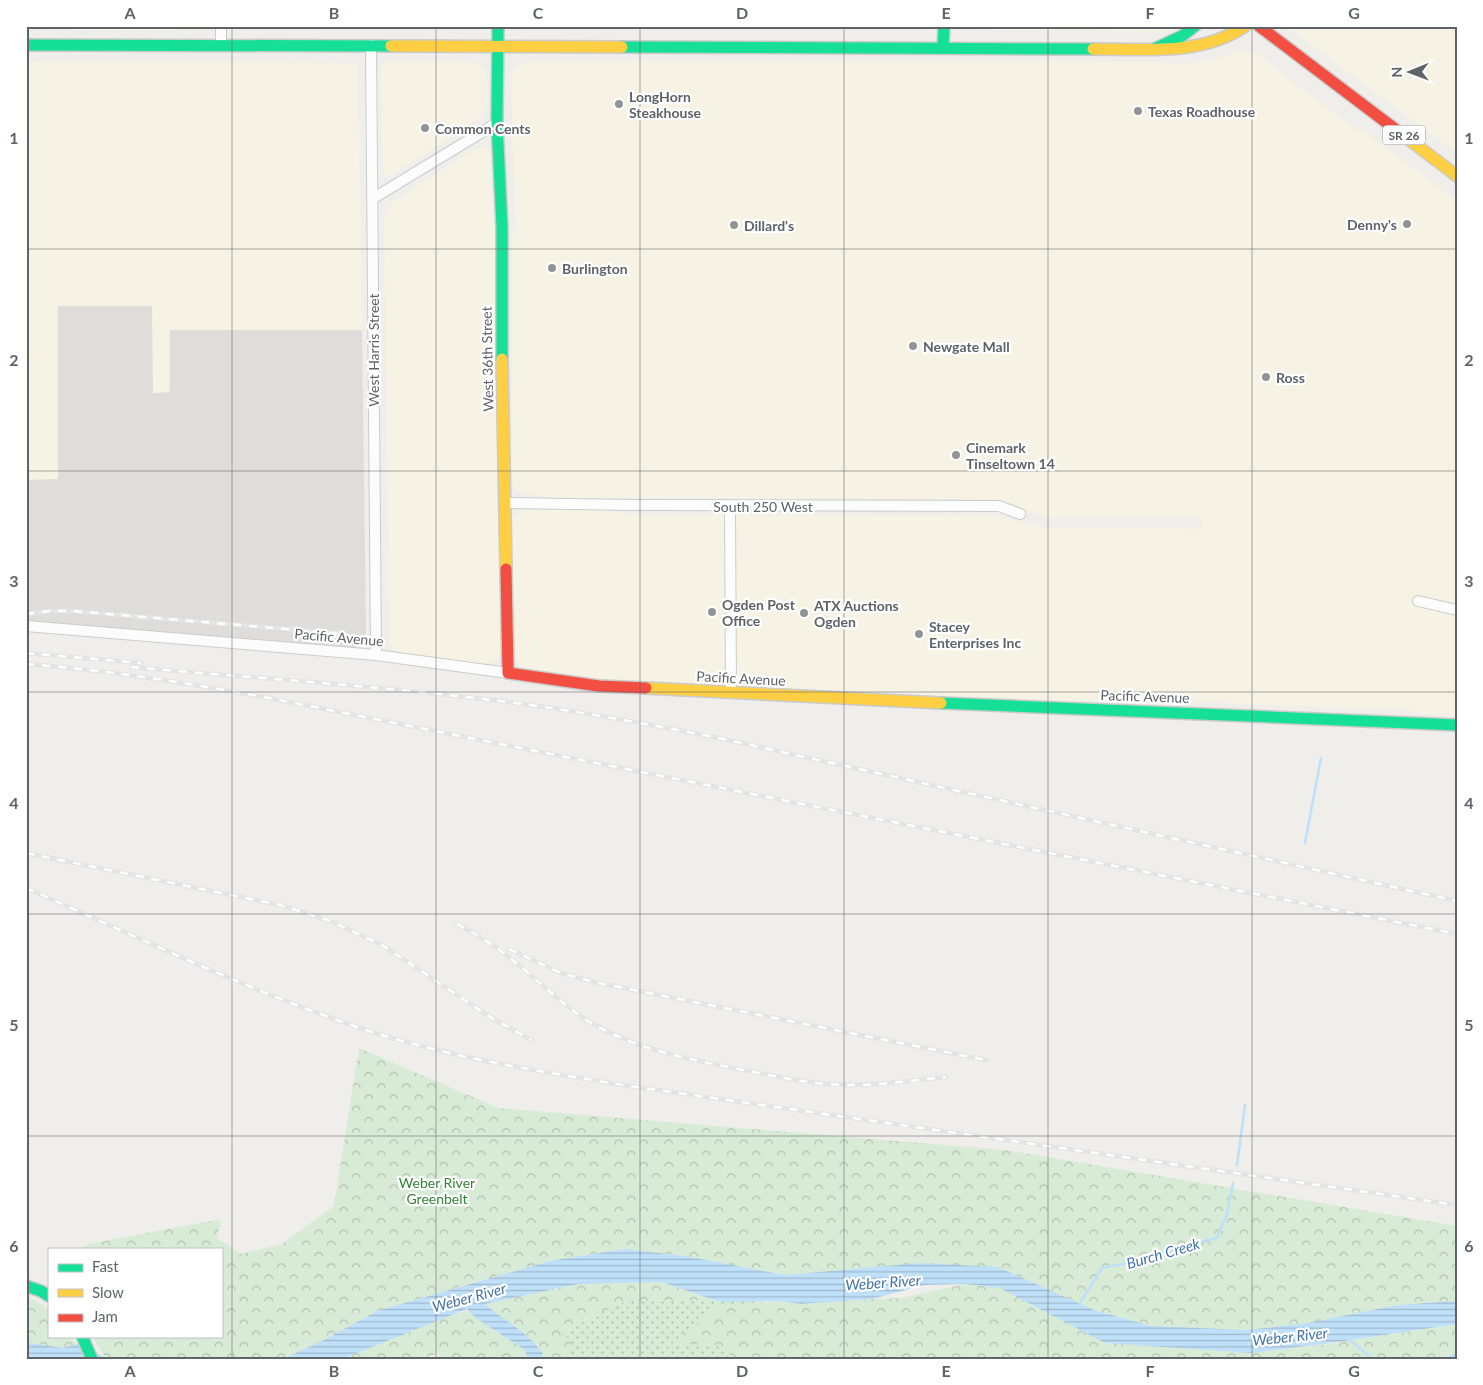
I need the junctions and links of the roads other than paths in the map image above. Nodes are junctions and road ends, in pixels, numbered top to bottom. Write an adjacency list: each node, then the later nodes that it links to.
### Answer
1 (221, 26): 9 (street)
2 (498, 26): 10 (street, West 36th Street)
3 (944, 26): 11 (street)
4 (1195, 26): 12 (street)
5 (1245, 26): 12 (street)
6 (1261, 28): 14 (street, SR 26)
7 (26, 45): 9 (street)
8 (371, 45): 9 (street); 10 (street); 15 (street, West Harris Street)
9 (221, 46)
10 (498, 46): 11 (street); 13 (street, West 36th Street)
11 (943, 48): 12 (street)
12 (1154, 49)
13 (498, 123): 15 (street); 16 (street, West 36th Street)
14 (1457, 176)
15 (372, 199): 22 (street, West Harris Street)
16 (505, 503): 17 (street, South 250 West); 23 (street, West 36th Street)
17 (730, 506): 18 (street, South 250 West); 24 (street)
18 (1020, 514)
19 (1418, 601): 20 (street)
20 (1457, 610)
21 (26, 626): 22 (street, Pacific Avenue)
22 (376, 655): 23 (street, Pacific Avenue)
23 (508, 673): 24 (street, Pacific Avenue)
24 (731, 693): 25 (street, Pacific Avenue)
25 (1457, 726)
26 (26, 1286): 27 (street)
27 (48, 1295)
28 (84, 1340): 29 (street)
29 (92, 1359)

